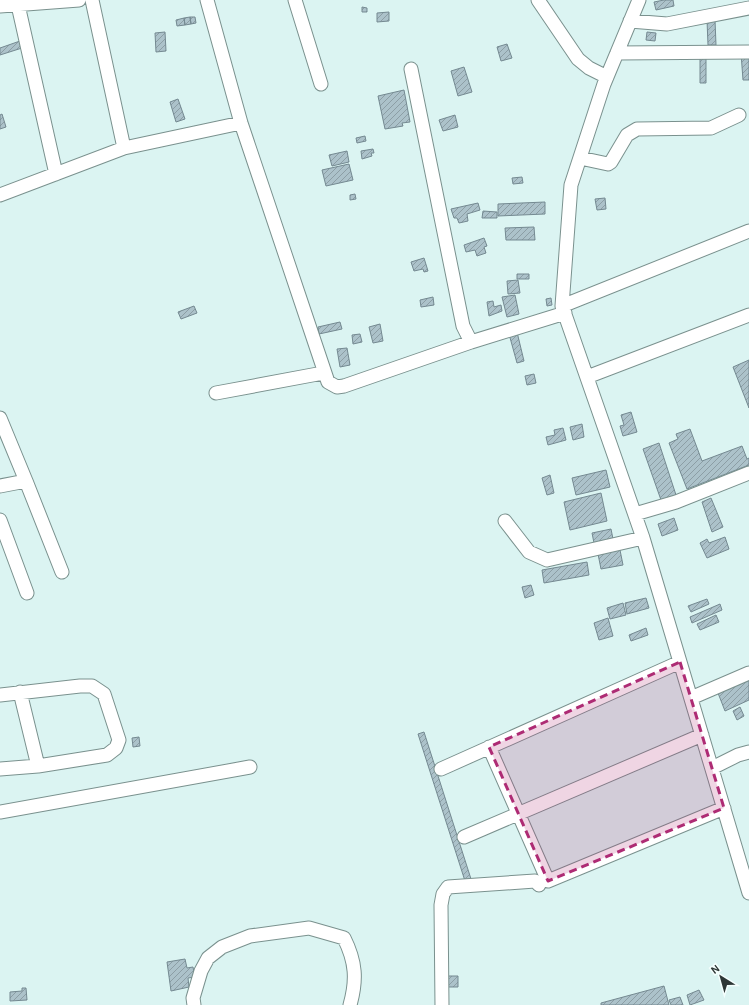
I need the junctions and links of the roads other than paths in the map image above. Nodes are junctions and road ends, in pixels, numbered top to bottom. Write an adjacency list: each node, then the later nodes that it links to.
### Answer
1 (79, 0): 7 (street)
2 (92, 0): 18 (street)
3 (207, 0): 17 (street)
4 (295, 0): 15 (street)
5 (538, 0): 14 (street)
6 (639, 0): 10 (street)
7 (18, 5): 8 (street); 20 (street)
8 (0, 6)
9 (749, 8): 10 (street)
10 (630, 21): 12 (street)
11 (749, 52): 12 (street)
12 (616, 53): 14 (street)
13 (411, 69): 25 (street)
14 (606, 77): 19 (street)
15 (321, 84)
16 (739, 115): 19 (street)
17 (241, 123): 18 (street); 26 (street)
18 (124, 148): 20 (street)
19 (580, 158): 23 (street)
20 (56, 174): 21 (street)
21 (0, 195)
22 (748, 230): 23 (street)
23 (563, 310): 25 (street); 27 (street)
24 (749, 314): 27 (street)
25 (471, 342): 26 (street)
26 (323, 373): 28 (street)
27 (587, 377): 33 (street)
28 (216, 393)
29 (0, 418): 31 (street)
30 (749, 473): 33 (street)
31 (26, 481): 32 (street); 37 (street)
32 (0, 486)
33 (635, 514): 36 (street)
34 (0, 520): 38 (street)
35 (505, 521): 36 (street)
36 (643, 538): 39 (street)
37 (62, 572)
38 (27, 593)
39 (680, 662): 43 (street); 45 (street)
40 (749, 673): 43 (street)
41 (20, 692): 42 (street); 47 (street); 47 (street)
42 (0, 696)
43 (691, 698): 44 (street)
44 (702, 735): 49 (street); 54 (street)
45 (489, 748): 50 (street); 54 (street)
46 (749, 752): 49 (street)
47 (38, 766): 51 (street)
48 (250, 767): 53 (street)
49 (712, 768): 52 (street)
50 (441, 769)
51 (0, 770)
52 (724, 808): 54 (street); 57 (street)
53 (0, 812)
54 (518, 813): 55 (street)
55 (464, 836)
56 (539, 884): 60 (street)
57 (749, 893)
58 (194, 1005): 59 (street)
59 (350, 1005)
60 (442, 1005)

